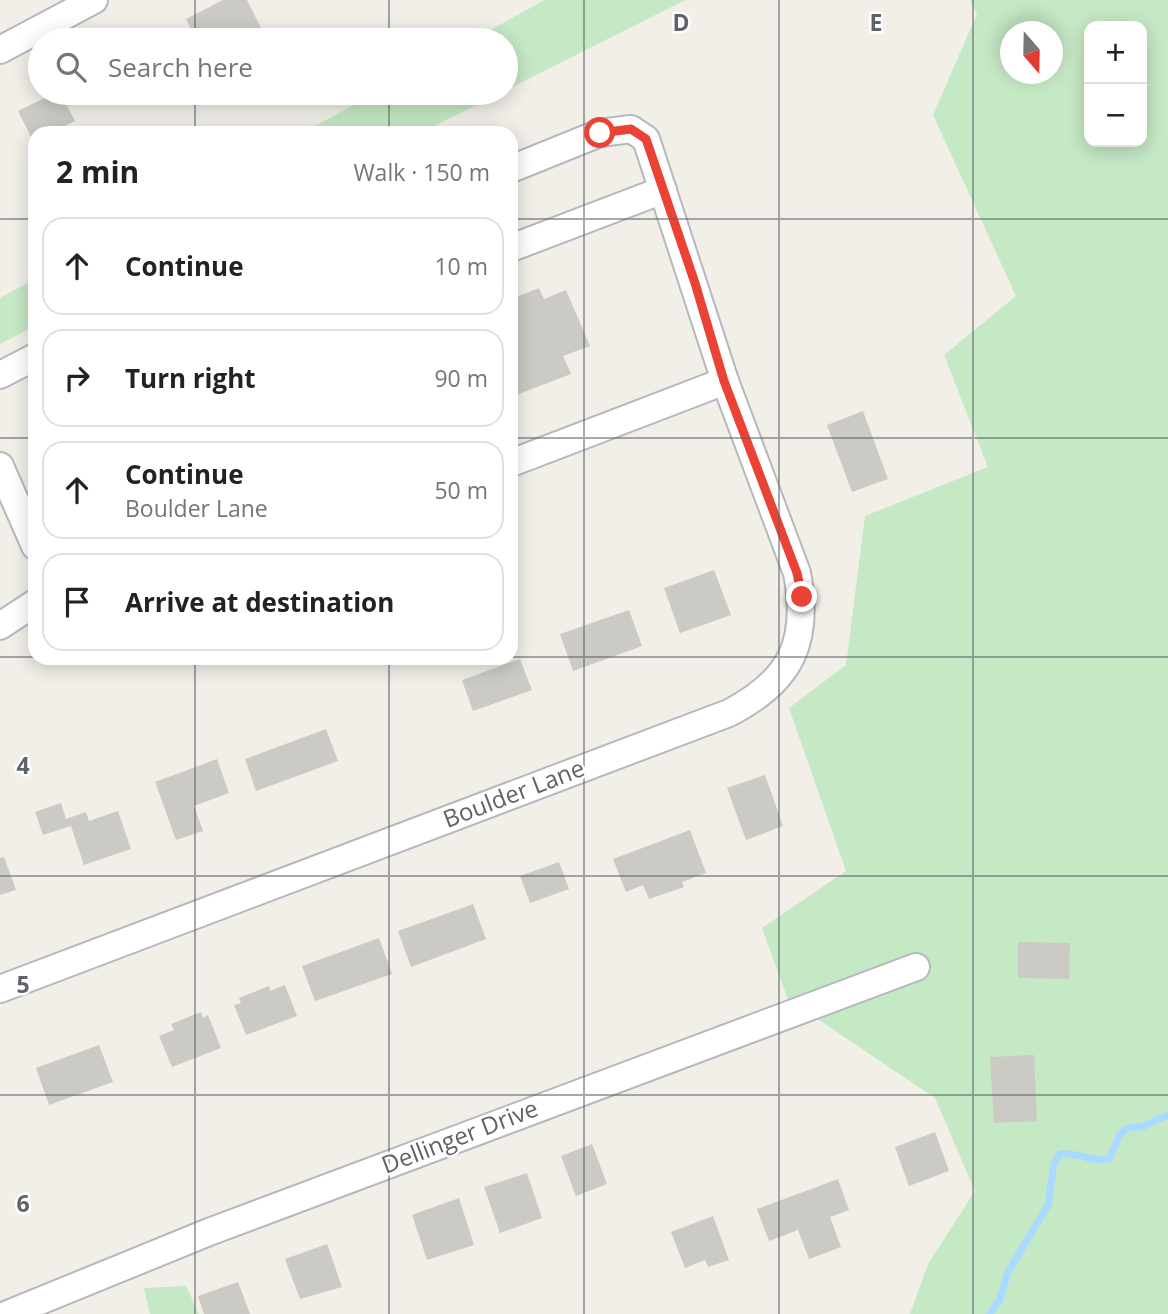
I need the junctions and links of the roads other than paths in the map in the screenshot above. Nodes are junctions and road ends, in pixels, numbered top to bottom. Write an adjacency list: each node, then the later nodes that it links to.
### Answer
1 (94, 0): 2 (street)
2 (41, 28)
3 (28, 35): 4 (street)
4 (0, 50)
5 (518, 166): 6 (street, Boulder Lane)
6 (663, 190): 7 (street); 10 (street, Boulder Lane)
7 (518, 245)
8 (28, 361): 9 (street)
9 (0, 375)
10 (724, 381): 11 (street); 17 (street, Boulder Lane)
11 (518, 460)
12 (0, 466): 13 (street)
13 (28, 530)
14 (28, 608): 15 (street)
15 (0, 626)
16 (916, 967): 18 (street, Dellinger Drive)
17 (0, 989)
18 (8, 1314)

